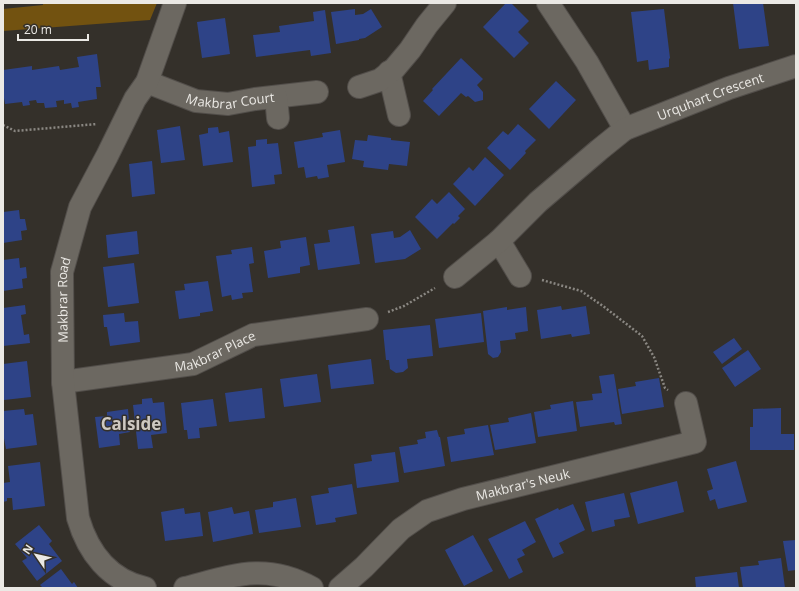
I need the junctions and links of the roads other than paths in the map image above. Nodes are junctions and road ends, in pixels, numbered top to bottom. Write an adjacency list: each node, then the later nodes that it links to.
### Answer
1 (175, 3): 6 (street, Makbrar Road)
2 (445, 3): 5 (street)
3 (548, 3): 12 (street)
4 (796, 66): 12 (street, Urquhart Crescent)
5 (389, 72): 7 (street); 10 (street)
6 (147, 82): 9 (street, Makbrar Court); 17 (street, Makbrar Road)
7 (359, 87)
8 (317, 92): 9 (street, Makbrar Court)
9 (276, 97): 11 (street)
10 (399, 115)
11 (278, 118)
12 (625, 129): 13 (street, Urquhart Crescent)
13 (499, 241): 14 (street); 15 (street, Urquhart Crescent)
14 (520, 276)
15 (455, 277)
16 (367, 319): 17 (street, Makbrar Place)
17 (63, 382): 19 (street, Makbrar Road)
18 (686, 403): 22 (street, Makbrar's Neuk)
19 (145, 588)
20 (185, 588): 21 (street)
21 (312, 588)
22 (340, 588)

